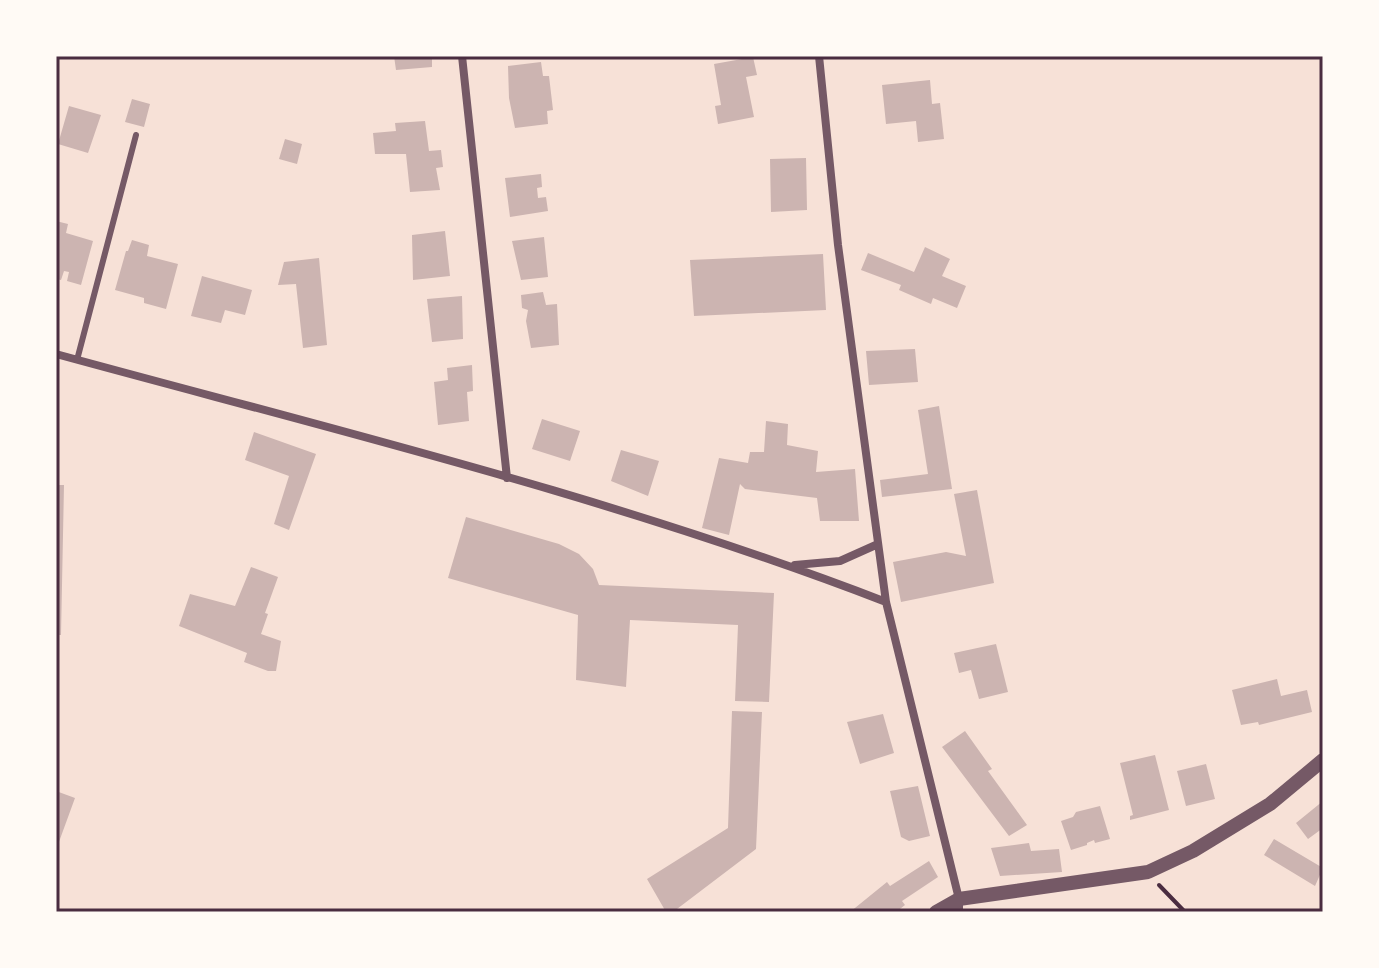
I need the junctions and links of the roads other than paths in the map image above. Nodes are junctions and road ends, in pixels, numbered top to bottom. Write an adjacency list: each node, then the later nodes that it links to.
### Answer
1 (462, 56): 6 (street)
2 (819, 56): 7 (street)
3 (136, 135): 5 (lane)
4 (56, 354): 5 (street)
5 (77, 360): 6 (street)
6 (507, 478): 8 (street)
7 (878, 544): 8 (street); 9 (street)
8 (790, 565): 9 (street)
9 (886, 602): 11 (street)
10 (1323, 760): 11 (street)
11 (959, 905): 12 (street)
12 (936, 912)

